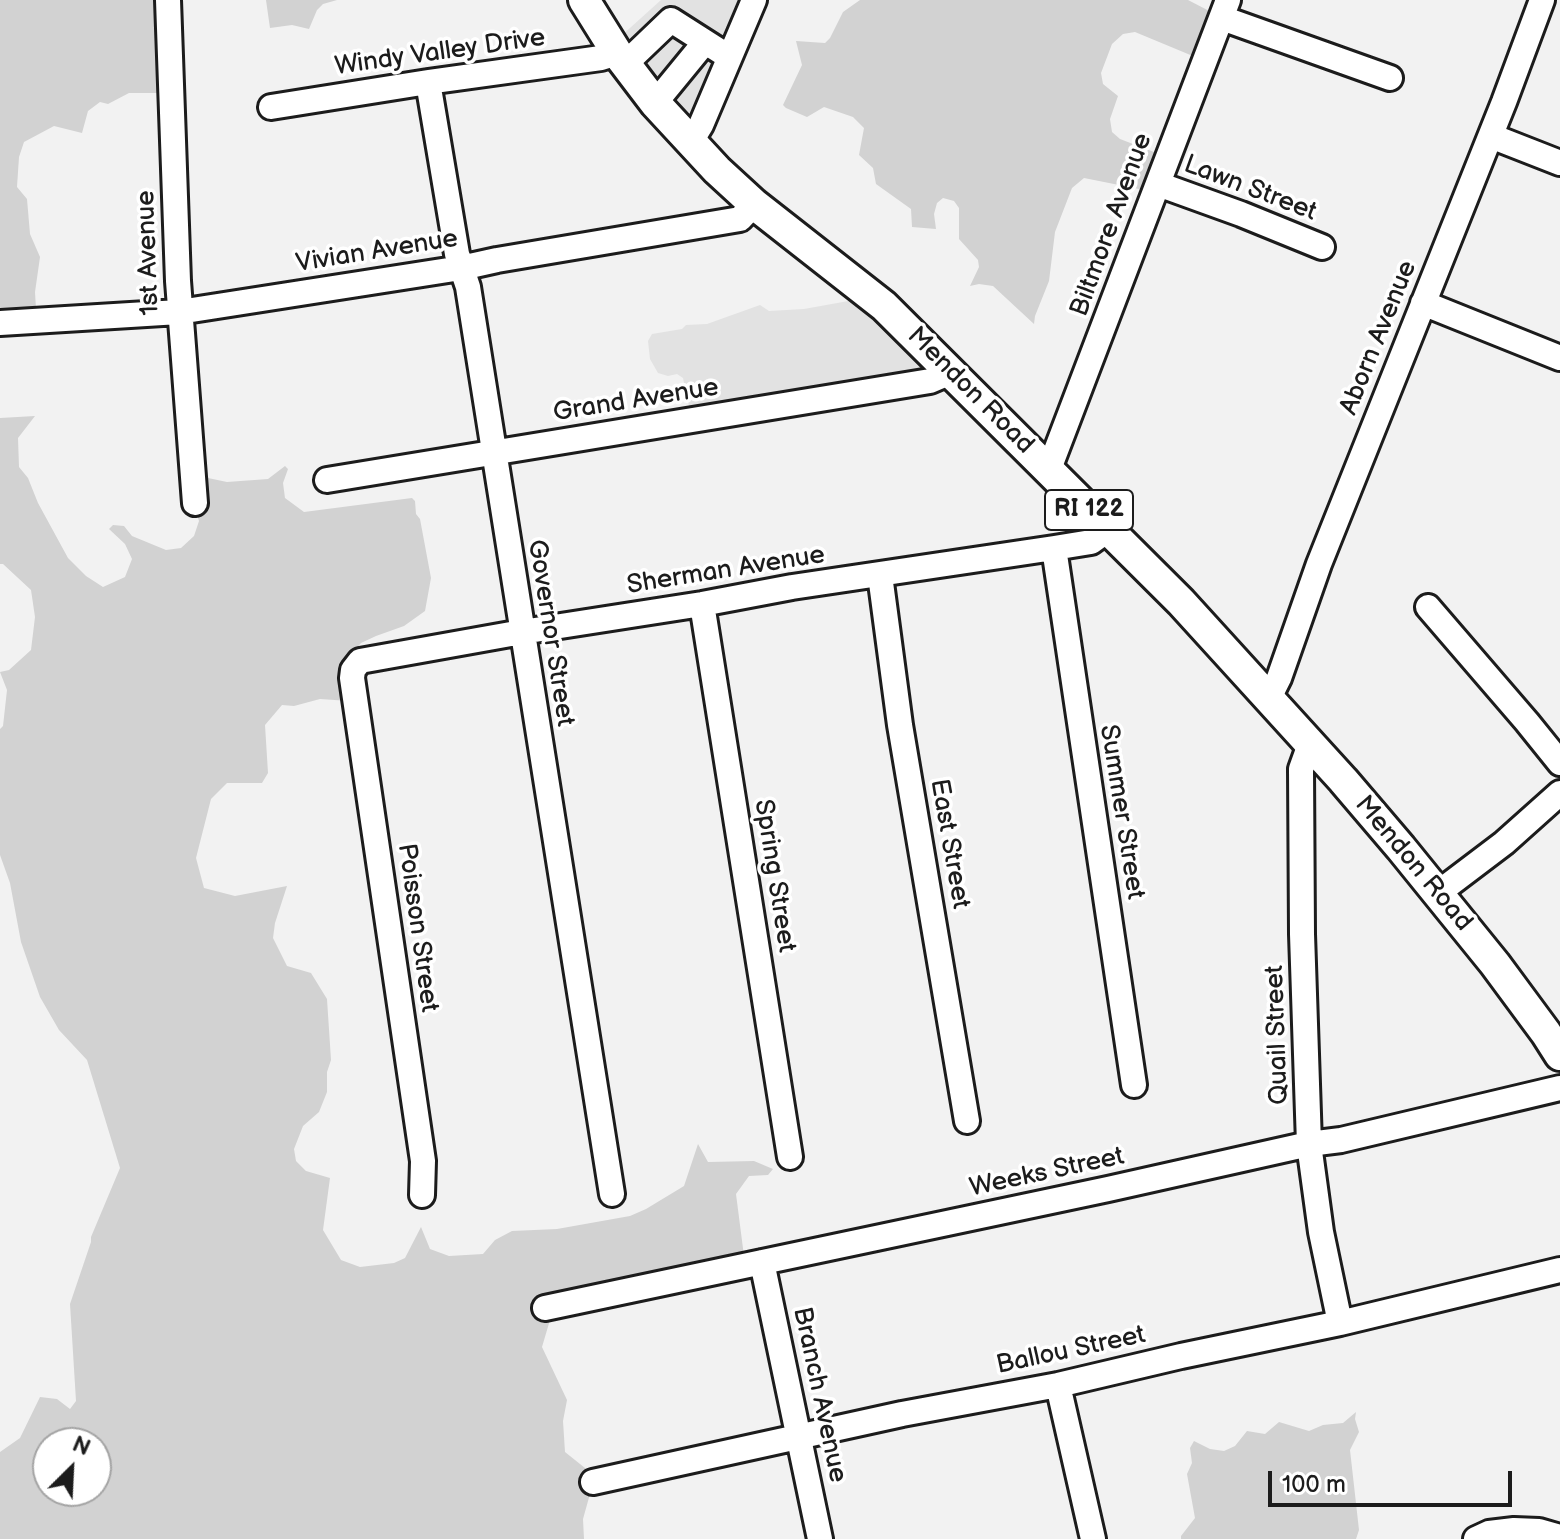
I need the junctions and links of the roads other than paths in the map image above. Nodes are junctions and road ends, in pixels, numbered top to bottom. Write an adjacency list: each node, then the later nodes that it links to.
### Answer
1 (168, 0): 21 (street, 1st Avenue)
2 (584, 0): 8 (main road, Mendon Road / RI 122)
3 (754, 0): 7 (street)
4 (1542, 0): 13 (street, Aborn Avenue)
5 (1225, 9): 9 (street); 16 (street, Biltmore Avenue)
6 (705, 42): 7 (street); 8 (street); 11 (street)
7 (729, 57): 14 (street)
8 (621, 58): 10 (street, Windy Valley Drive); 11 (main road, Mendon Road / RI 122)
9 (1390, 78)
10 (428, 82): 12 (street, Windy Valley Drive); 19 (street, Governor Street)
11 (655, 103): 14 (main road, Mendon Road / RI 122)
12 (271, 107)
13 (1491, 136): 15 (street); 20 (street, Aborn Avenue)
14 (690, 143): 17 (main road, Mendon Road / RI 122)
15 (1560, 163)
16 (1158, 184): 18 (street, Lawn Street); 26 (street, Biltmore Avenue)
17 (754, 204): 19 (street, Vivian Avenue); 24 (main road, Mendon Road / RI 122)
18 (1322, 247)
19 (461, 268): 21 (street, Vivian Avenue); 25 (street, Governor Street)
20 (1423, 303): 23 (street); 36 (street, Aborn Avenue)
21 (179, 312): 22 (street, Vivian Avenue); 28 (street, 1st Avenue)
22 (0, 323)
23 (1560, 358)
24 (951, 372): 25 (street, Grand Avenue); 26 (main road, Mendon Road / RI 122)
25 (493, 452): 27 (street, Grand Avenue); 34 (street, Governor Street)
26 (1049, 469): 29 (main road, Mendon Road / RI 122)
27 (327, 480)
28 (195, 503)
29 (1109, 529): 30 (street, Sherman Avenue); 36 (main road, Mendon Road / RI 122)
30 (1054, 548): 31 (street, Sherman Avenue); 42 (street, Summer Street)
31 (880, 575): 32 (street, Sherman Avenue); 44 (street, East Street)
32 (702, 604): 34 (street, Sherman Avenue); 46 (street, Spring Street)
33 (1428, 607): 38 (street)
34 (522, 632): 35 (street, Sherman Avenue); 47 (street, Governor Street)
35 (353, 670): 48 (street, Poisson Street)
36 (1269, 698): 37 (main road, Mendon Road / RI 122)
37 (1310, 744): 40 (main road, Mendon Road / RI 122); 45 (street, Quail Street)
38 (1560, 763)
39 (1560, 793): 40 (street)
40 (1438, 893): 41 (main road, Mendon Road / RI 122)
41 (1555, 1037)
42 (1134, 1085)
43 (1560, 1088): 45 (street, Weeks Street)
44 (967, 1121)
45 (1309, 1144): 49 (street, Weeks Street); 52 (street, Quail Street)
46 (790, 1157)
47 (612, 1194)
48 (422, 1195)
49 (762, 1262): 51 (street, Weeks Street); 54 (street, Branch Avenue)
50 (1560, 1270): 52 (street, Ballou Street)
51 (545, 1308)
52 (1340, 1323): 53 (street, Ballou Street)
53 (1058, 1385): 54 (street, Ballou Street); 58 (street)
54 (798, 1436): 55 (street, Ballou Street); 57 (street, Branch Avenue)
55 (593, 1482)
56 (1560, 1537): 59 (street)
57 (820, 1539)
58 (1093, 1539)
59 (1476, 1539)

